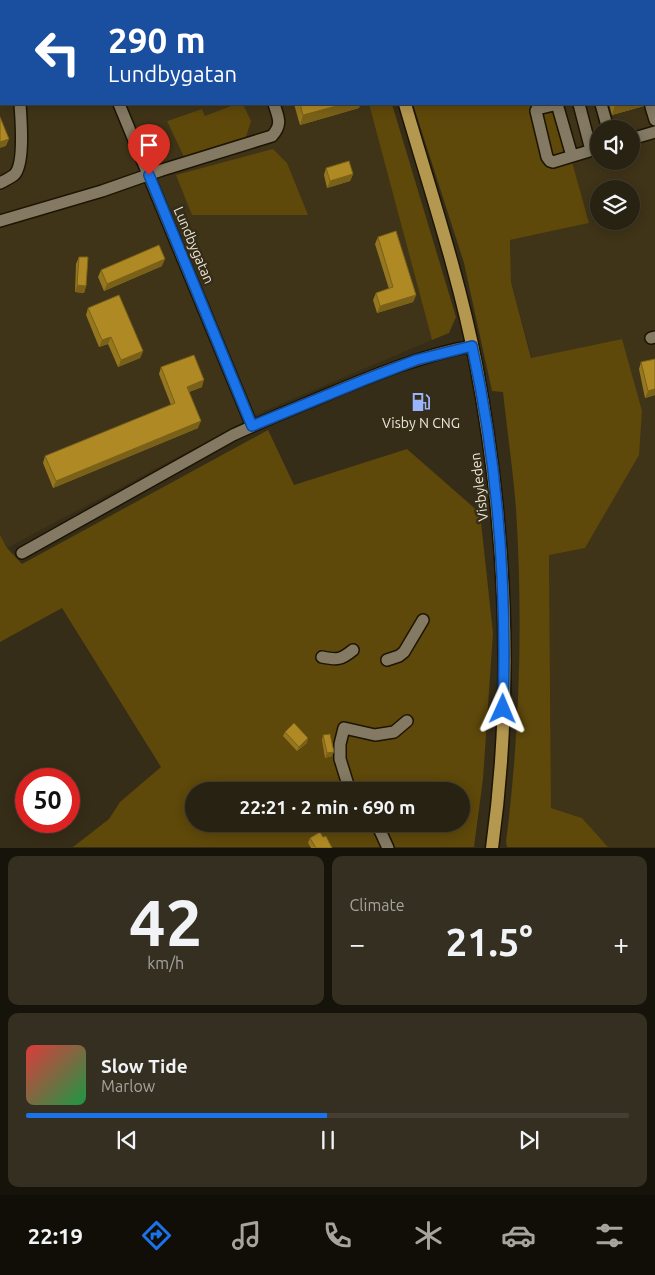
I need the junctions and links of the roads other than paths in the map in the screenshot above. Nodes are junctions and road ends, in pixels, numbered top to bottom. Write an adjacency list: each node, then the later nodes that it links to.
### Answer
1 (20, 105): 18 (street)
2 (120, 105): 17 (street, Lundbygatan)
3 (274, 105): 17 (street)
4 (405, 105): 20 (main road, Visbyleden)
5 (553, 105): 16 (street)
6 (557, 105): 16 (street)
7 (579, 105): 13 (street)
8 (601, 105): 10 (street)
9 (651, 107): 11 (street)
10 (605, 120)
11 (655, 120)
12 (655, 132): 14 (street)
13 (590, 135)
14 (640, 136)
15 (590, 151): 16 (street)
16 (572, 156)
17 (149, 175): 19 (street); 21 (street, Lundbygatan)
18 (0, 183)
19 (0, 221)
20 (472, 346): 21 (street); 31 (main road, Visbyleden)
21 (252, 426): 22 (street)
22 (22, 553)
23 (423, 620): 26 (street)
24 (353, 650): 25 (street)
25 (322, 657)
26 (387, 660)
27 (407, 721): 28 (street)
28 (347, 782)
29 (381, 832): 30 (street)
30 (388, 848)
31 (492, 848)

